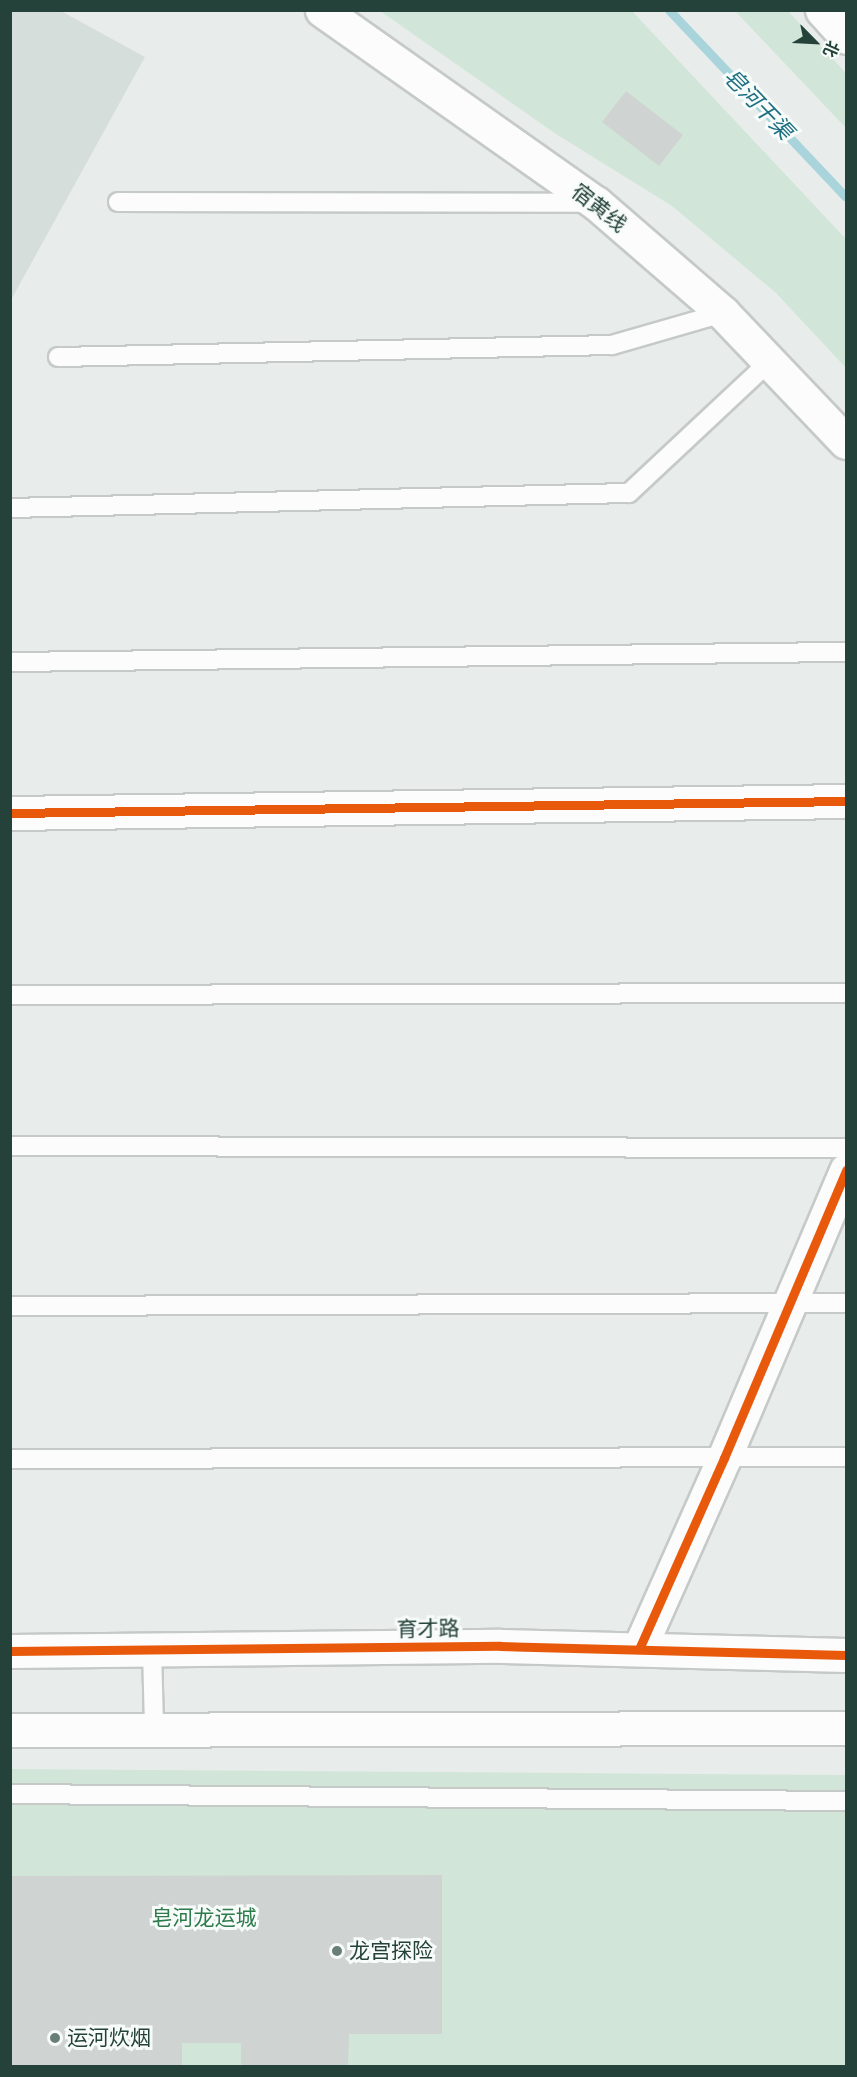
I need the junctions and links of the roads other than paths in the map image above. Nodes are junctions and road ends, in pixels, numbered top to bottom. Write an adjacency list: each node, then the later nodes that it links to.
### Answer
1 (321, 10): 5 (street, 宿黄线)
2 (822, 10): 3 (street)
3 (846, 37)
4 (118, 202): 5 (lane)
5 (596, 203): 6 (street, 宿黄线)
6 (723, 313): 7 (lane); 8 (street, 宿黄线)
7 (58, 357)
8 (768, 363): 9 (street, 宿黄线); 10 (lane)
9 (846, 442)
10 (10, 508)
11 (846, 652): 12 (lane)
12 (10, 662)
13 (846, 801): 14 (street)
14 (10, 813)
15 (846, 993): 16 (lane)
16 (10, 995)
17 (10, 1146): 18 (lane)
18 (846, 1148)
19 (846, 1170): 21 (street)
20 (846, 1303): 21 (lane)
21 (790, 1304): 22 (lane); 24 (street)
22 (10, 1306)
23 (846, 1457): 24 (lane)
24 (724, 1458): 25 (lane); 26 (street)
25 (10, 1459)
26 (639, 1649): 27 (street, 育才路); 29 (street, 育才路)
27 (152, 1650): 28 (street, 育才路); 32 (lane)
28 (10, 1651)
29 (846, 1655)
30 (846, 1728): 32 (street)
31 (10, 1730): 32 (street)
32 (154, 1730)
33 (10, 1794): 34 (lane)
34 (846, 1801)

